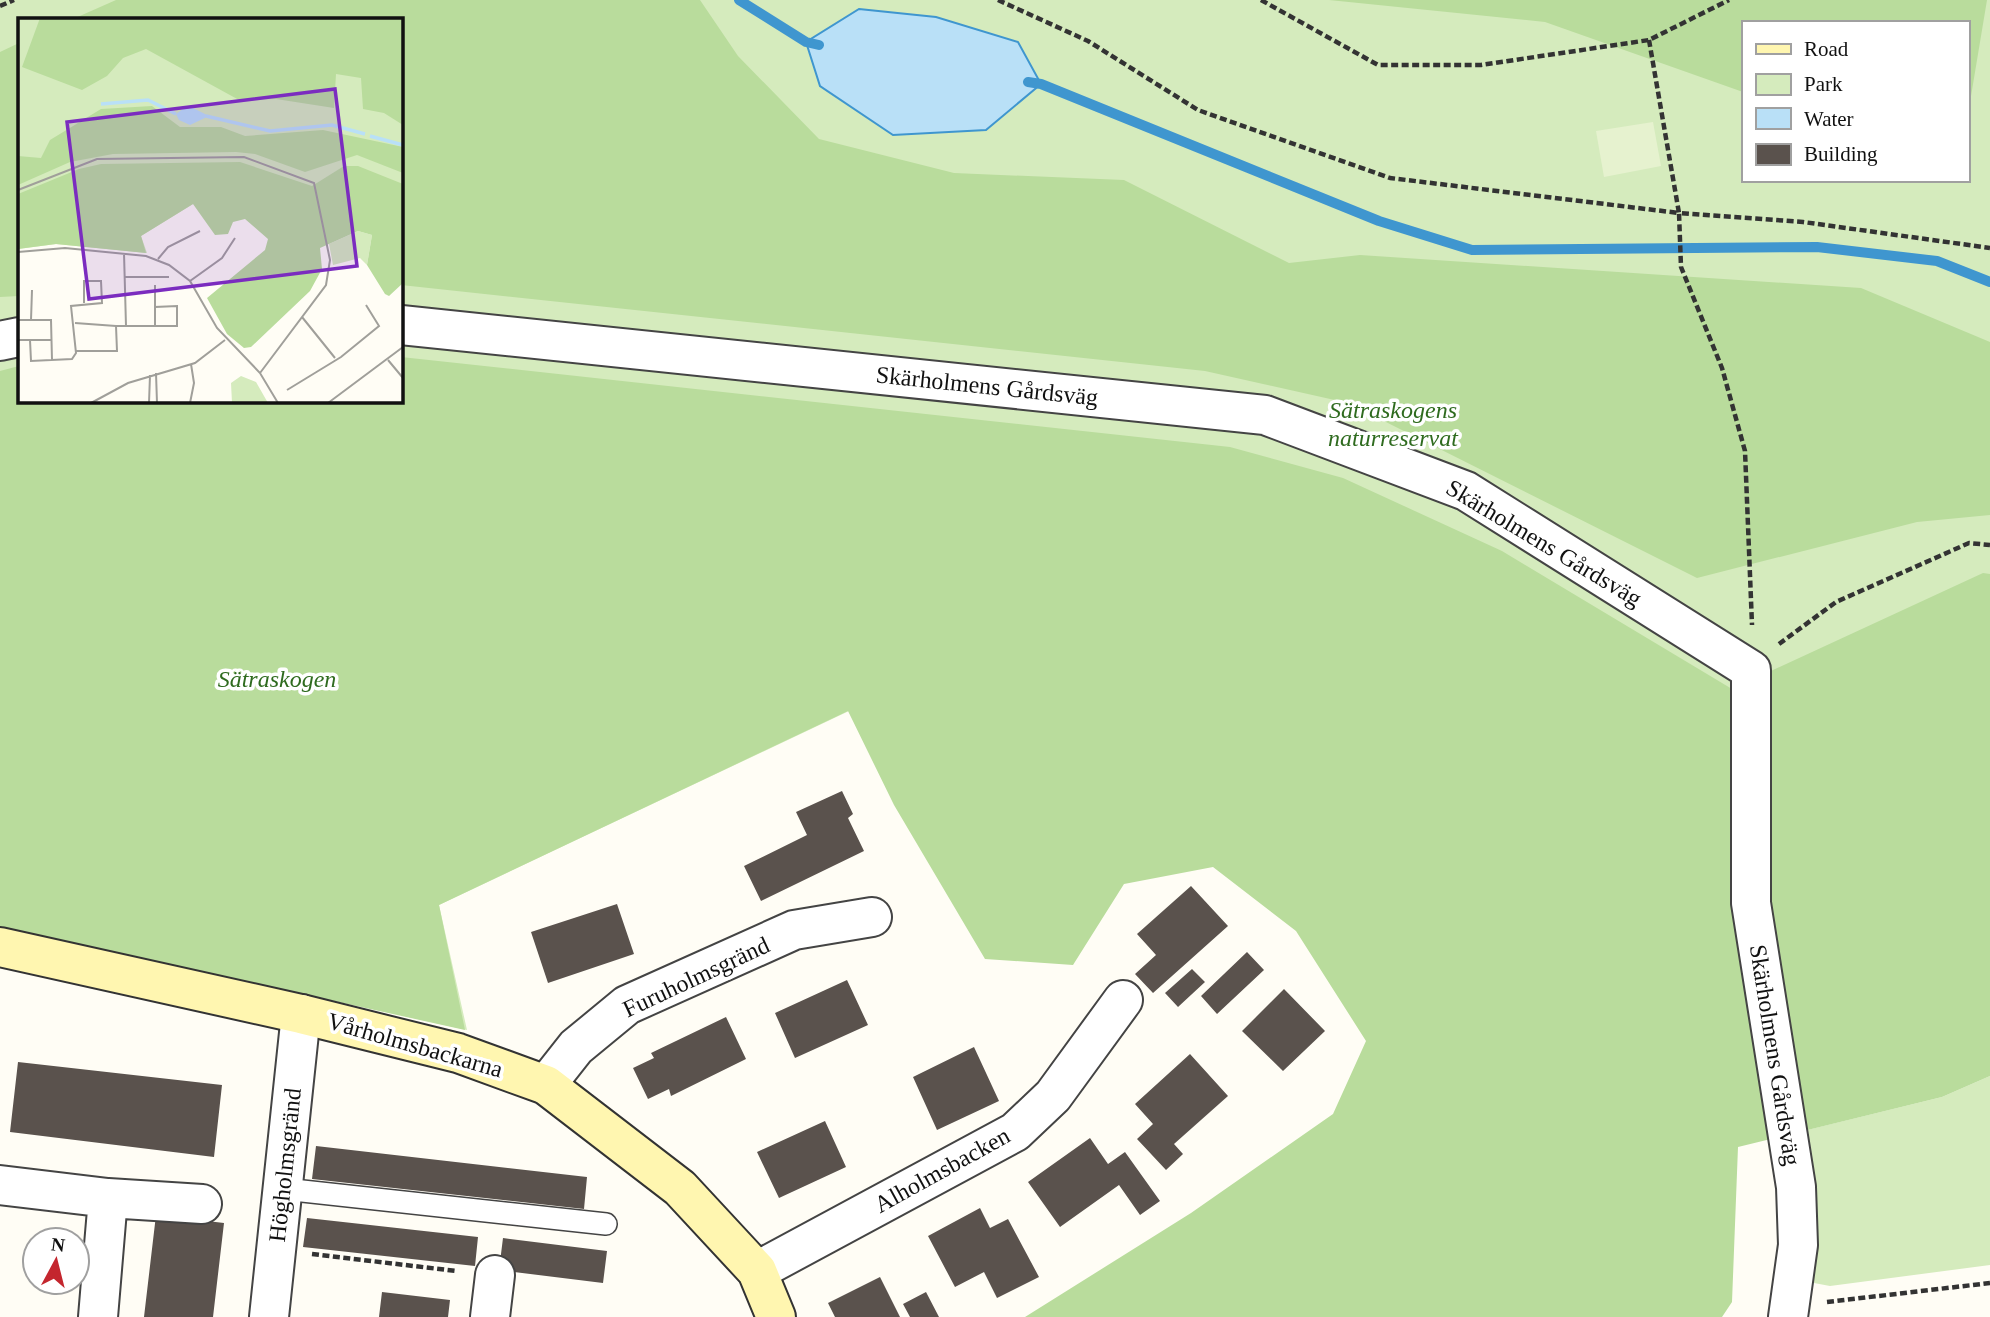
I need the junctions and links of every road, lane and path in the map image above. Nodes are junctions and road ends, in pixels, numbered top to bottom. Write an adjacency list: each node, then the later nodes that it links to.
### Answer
1 (14, 0): 5 (path)
2 (998, 0): 7 (path)
3 (1261, 0): 6 (path)
4 (1729, 0): 6 (path)
5 (0, 6)
6 (1649, 40): 7 (path)
7 (1679, 213): 8 (path); 13 (path)
8 (1990, 247)
9 (402, 325): 13 (street, Skärholmens Gårdsväg)
10 (18, 337): 11 (street)
11 (0, 341)
12 (1990, 545): 13 (path)
13 (1751, 670): 28 (street, Skärholmens Gårdsväg)
14 (872, 917): 18 (street, Furuholmsgränd)
15 (0, 947): 17 (street, Vårholmsbackarna)
16 (1123, 1000): 25 (street, Alholmsbacken)
17 (302, 1014): 18 (street, Vårholmsbackarna); 20 (street, Högholmsgränd)
18 (547, 1085): 25 (street, Vårholmsbackarna)
19 (0, 1185): 21 (street)
20 (284, 1189): 23 (lane); 24 (street, Högholmsgränd)
21 (108, 1198): 22 (street); 29 (street)
22 (202, 1204)
23 (606, 1224)
24 (276, 1250): 26 (path); 30 (street, Högholmsgränd)
25 (757, 1271): 32 (street, Vårholmsbackarna)
26 (495, 1275): 31 (street)
27 (1990, 1283): 28 (path)
28 (1789, 1311)
29 (98, 1317)
30 (269, 1317)
31 (490, 1317)
32 (776, 1317)

